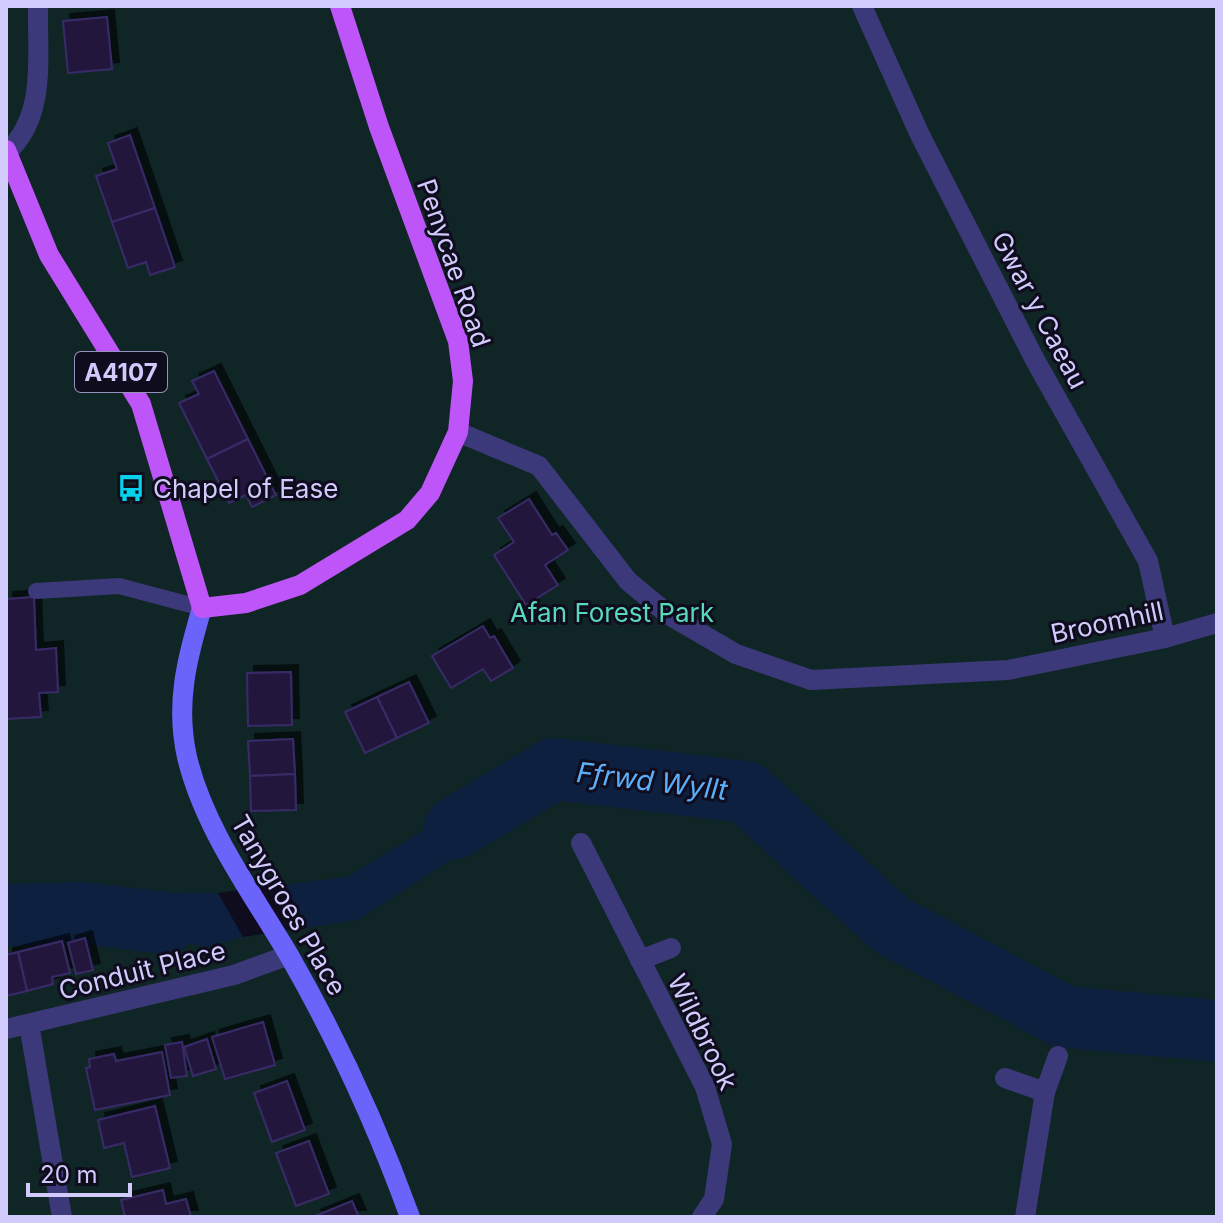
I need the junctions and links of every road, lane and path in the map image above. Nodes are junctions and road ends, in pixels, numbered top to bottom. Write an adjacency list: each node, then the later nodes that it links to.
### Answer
1 (38, 6): 4 (street)
2 (340, 6): 5 (main road, Penycae Road)
3 (862, 6): 9 (street, Gwar y Caeau)
4 (7, 151): 7 (main road, A4107)
5 (458, 432): 7 (main road, Penycae Road); 9 (street, Broomhill)
6 (36, 591): 7 (lane)
7 (202, 608): 12 (street, Tanygroes Place)
8 (1217, 623): 9 (street, Broomhill)
9 (1165, 638)
10 (581, 843): 13 (street, Wildbrook)
11 (671, 948): 13 (street, Wildbrook)
12 (289, 955): 14 (street, Conduit Place); 20 (street, Tanygroes Place)
13 (640, 960): 21 (street, Wildbrook)
14 (29, 1024): 15 (street, Conduit Place); 19 (street)
15 (6, 1029)
16 (1058, 1056): 18 (street)
17 (1005, 1078): 18 (street)
18 (1045, 1092): 22 (street)
19 (62, 1217)
20 (410, 1217)
21 (702, 1217)
22 (1025, 1217)

